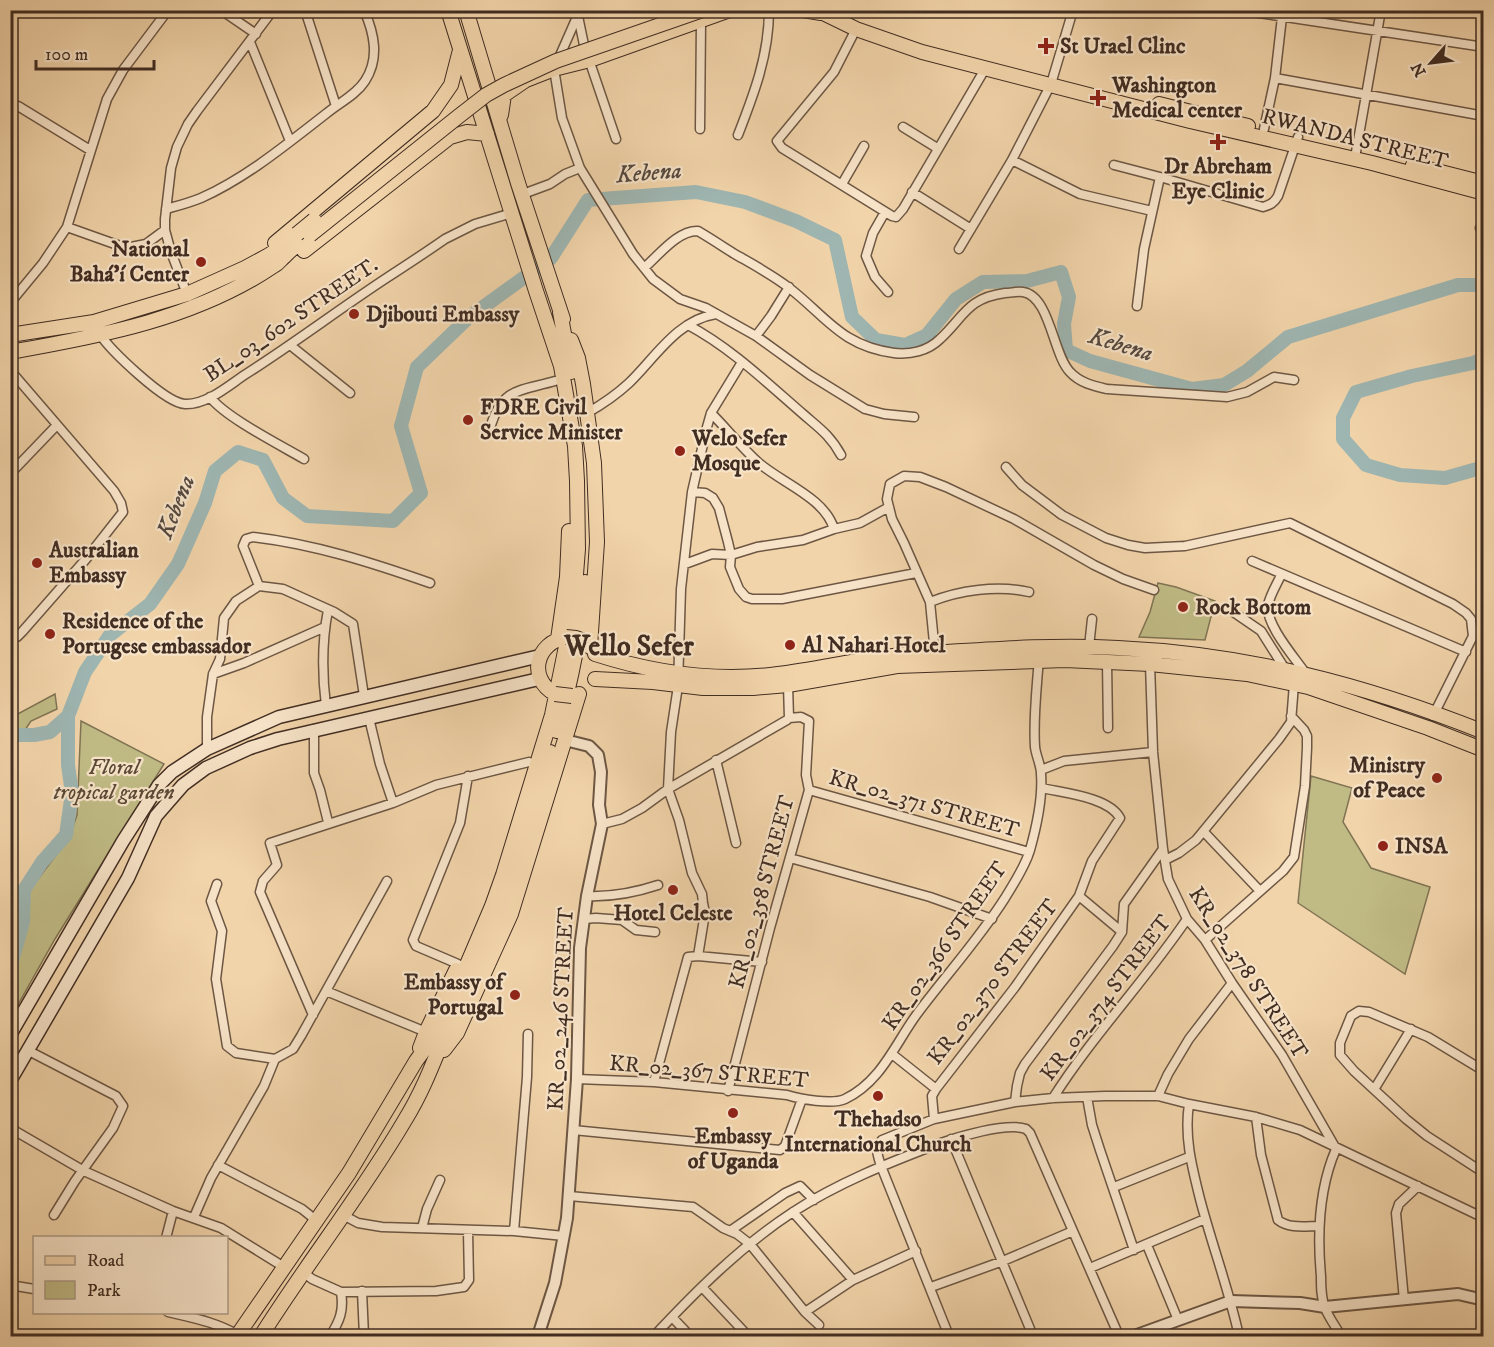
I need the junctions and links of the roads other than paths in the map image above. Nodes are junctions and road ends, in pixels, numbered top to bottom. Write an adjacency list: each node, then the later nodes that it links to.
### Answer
1 (221, 10): 21 (street)
2 (273, 10): 21 (street)
3 (305, 10): 31 (street)
4 (364, 10): 31 (street)
5 (448, 10): 23 (main road)
6 (466, 10): 34 (main road)
7 (678, 10): 63 (main road, bridge)
8 (730, 10): 17 (main road)
9 (770, 10): 39 (street)
10 (803, 10): 15 (main road, RWANDA STREET)
11 (1073, 10): 28 (street)
12 (1239, 10): 18 (street)
13 (1382, 10): 20 (street)
14 (165, 11): 45 (street)
15 (824, 11): 19 (main road, RWANDA STREET); 28 (main road, RWANDA STREET)
16 (579, 13): 24 (street); 25 (street)
17 (702, 16): 24 (main road); 36 (street); 63 (main road, bridge)
18 (1282, 17): 20 (street); 27 (street)
19 (856, 29): 26 (main road, RWANDA STREET); 52 (street)
20 (1379, 32): 22 (street); 29 (street)
21 (253, 38): 41 (street); 56 (street)
22 (1484, 47)
23 (460, 50): 38 (main road); 65 (main road)
24 (590, 60): 25 (main road); 40 (street)
25 (554, 69): 34 (main road); 49 (street)
26 (985, 69): 28 (main road, RWANDA STREET); 44 (street)
27 (1275, 78): 29 (street); 37 (street)
28 (1052, 80): 37 (main road, RWANDA STREET); 42 (main road, RWANDA STREET); 47 (street)
29 (1368, 96): 33 (street); 46 (street)
30 (1484, 98): 33 (street)
31 (336, 106): 41 (street)
32 (10, 108): 45 (street)
33 (1483, 116)
34 (500, 124): 55 (main road)
35 (903, 127): 44 (street)
36 (700, 129)
37 (1264, 129): 42 (main road, RWANDA STREET)
38 (487, 135): 59 (main road); 66 (main road)
39 (738, 135)
40 (616, 140)
41 (290, 141): 56 (street)
42 (1297, 142): 46 (main road, RWANDA STREET); 50 (street); 54 (main road, RWANDA STREET)
43 (864, 146): 52 (street)
44 (937, 148): 53 (street)
45 (90, 150): 60 (street)
46 (1356, 152): 51 (main road, RWANDA STREET)
47 (1012, 160): 57 (street); 61 (street)
48 (1114, 165): 50 (street)
49 (580, 168): 55 (street); 67 (street)
50 (1160, 177): 57 (street)
51 (1484, 183)
52 (842, 184): 58 (street)
53 (912, 192): 58 (street); 61 (street)
54 (1484, 193)
55 (523, 194): 73 (main road)
56 (165, 209): 62 (street)
57 (1152, 211): 72 (street)
58 (885, 212): 69 (street)
59 (512, 213): 75 (main road); 81 (street, BL_03_602 STREET.)
60 (67, 227): 62 (street); 71 (street)
61 (971, 229): 64 (street)
62 (165, 230): 70 (street)
63 (303, 235): 65 (main road); 66 (main road)
64 (959, 249)
65 (263, 258): 70 (main road)
66 (278, 264): 79 (main road)
67 (644, 268): 68 (street); 74 (street)
68 (789, 287): 80 (street); 85 (street)
69 (888, 292)
70 (187, 294): 76 (main road)
71 (10, 303)
72 (1137, 306)
73 (560, 312): 89 (main road); 193 (main road)
74 (716, 314): 77 (street); 80 (street)
75 (544, 318): 86 (main road); 192 (main road)
76 (94, 322): 78 (main road); 79 (street, BL_03_602 STREET.)
77 (688, 326): 83 (street); 89 (street)
78 (10, 335)
79 (101, 336): 82 (main road); 88 (street, BL_03_602 STREET.)
80 (756, 336): 91 (street)
81 (290, 345): 87 (street); 88 (street, BL_03_602 STREET.)
82 (10, 352)
83 (742, 362): 90 (street); 94 (street)
84 (10, 370): 92 (street)
85 (1294, 380)
86 (555, 381): 93 (street); 117 (main road)
87 (350, 393)
88 (210, 397): 95 (street)
89 (587, 413): 120 (main road)
90 (711, 413): 98 (street); 100 (street)
91 (914, 417)
92 (57, 425): 97 (street); 118 (street)
93 (491, 425)
94 (841, 455)
95 (304, 459)
96 (1006, 467): 116 (street)
97 (10, 474)
98 (692, 492): 101 (street); 103 (street)
99 (889, 507): 100 (street); 104 (street); 108 (street)
100 (834, 529): 101 (street)
101 (731, 555): 103 (street); 104 (street)
102 (1252, 561): 105 (street)
103 (685, 564): 132 (street)
104 (916, 573): 110 (street)
105 (1281, 575): 121 (street); 129 (street)
106 (430, 583): 107 (street)
107 (259, 586): 112 (street); 128 (street)
108 (1154, 590)
109 (1029, 592): 110 (street)
110 (930, 602): 122 (street)
111 (1226, 607): 127 (street)
112 (328, 610): 114 (street); 136 (street)
113 (1092, 620): 119 (street)
114 (325, 627): 128 (street); 138 (street)
115 (1484, 634): 116 (street)
116 (1473, 636): 121 (street)
117 (562, 638): 120 (main road, bridge); 124 (main road)
118 (10, 639)
119 (1089, 647): 123 (main road); 127 (main road)
120 (597, 649): 131 (main road); 132 (main road)
121 (1466, 652): 139 (street)
122 (934, 653): 123 (main road); 132 (main road)
123 (1039, 654): 125 (main road); 134 (main road); 153 (street, KR_02_366 STREET)
124 (540, 656): 130 (main road); 136 (main road)
125 (1107, 662): 126 (main road); 143 (street)
126 (1150, 664): 133 (main road); 150 (street, KR_02_378 STREET)
127 (1285, 669): 129 (main road)
128 (213, 674): 148 (street)
129 (1306, 674): 139 (main road)
130 (539, 679): 135 (main road); 141 (main road)
131 (602, 679): 132 (main road); 137 (main road)
132 (678, 679): 134 (main road); 156 (street)
133 (1294, 684): 140 (street); 144 (main road)
134 (788, 685): 142 (street)
135 (553, 692): 137 (main road, bridge); 152 (main road)
136 (364, 696): 138 (main road)
137 (575, 699): 147 (main road)
138 (326, 705): 148 (main road)
139 (1434, 713): 144 (street); 146 (main road)
140 (1291, 716): 161 (street); 170 (street)
141 (369, 718): 145 (main road); 158 (street)
142 (789, 718): 151 (street); 157 (street, KR_02_358 STREET)
143 (1108, 728)
144 (1428, 728): 149 (main road)
145 (314, 729): 159 (street); 189 (main road)
146 (1484, 732)
147 (565, 740): 160 (street, KR_02_246 STREET); 193 (main road)
148 (207, 748): 188 (main road)
149 (1484, 750)
150 (1153, 752): 153 (street); 163 (street, KR_02_378 STREET)
151 (717, 760): 156 (street); 162 (street)
152 (529, 762): 154 (street); 181 (main road)
153 (1041, 770): 155 (street, KR_02_366 STREET)
154 (468, 776): 158 (street); 181 (street)
155 (1042, 788): 164 (street, KR_02_366 STREET); 172 (street, KR_02_370 STREET)
156 (668, 789): 160 (street); 179 (street)
157 (809, 790): 164 (street, KR_02_371 STREET); 165 (street, KR_02_358 STREET)
158 (393, 802): 159 (street)
159 (328, 822): 184 (street)
160 (602, 824): 171 (street, KR_02_246 STREET)
161 (1204, 831): 166 (street); 170 (street)
162 (736, 843)
163 (1163, 849): 166 (street, KR_02_378 STREET); 177 (street)
164 (1029, 852): 174 (street, KR_02_366 STREET)
165 (790, 858): 174 (street); 180 (street, KR_02_358 STREET)
166 (1165, 860): 175 (street, KR_02_378 STREET)
167 (387, 881): 183 (street)
168 (217, 884): 191 (street)
169 (658, 885): 171 (street)
170 (1259, 890): 178 (street)
171 (587, 896): 173 (street, KR_02_246 STREET)
172 (1079, 897): 177 (street); 199 (street, KR_02_370 STREET)
173 (584, 919): 176 (street); 195 (street, KR_02_246 STREET)
174 (992, 919): 190 (street, KR_02_366 STREET)
175 (1187, 919): 178 (street, KR_02_378 STREET); 203 (street, KR_02_374 STREET)
176 (656, 932)
177 (1122, 932): 206 (street)
178 (1205, 940): 182 (street, KR_02_378 STREET)
179 (698, 956): 180 (street); 197 (street)
180 (762, 962): 200 (street, KR_02_358 STREET)
181 (458, 964): 186 (main road)
182 (1232, 983): 202 (street); 213 (street, KR_02_378 STREET)
183 (326, 991): 184 (street); 186 (street)
184 (313, 1015): 191 (street)
185 (1411, 1029): 194 (street); 198 (street); 198 (street)
186 (426, 1032): 192 (main road)
187 (528, 1034): 235 (street)
188 (10, 1035)
189 (27, 1050): 196 (main road); 217 (street)
190 (892, 1054): 199 (street); 205 (street, KR_02_366 STREET)
191 (275, 1059): 215 (street)
192 (416, 1061): 231 (main road)
193 (436, 1062): 227 (main road)
194 (1484, 1071)
195 (578, 1079): 197 (street, KR_02_367 STREET); 211 (street, KR_02_246 STREET)
196 (10, 1081)
197 (654, 1082): 200 (street, KR_02_367 STREET)
198 (1375, 1088): 218 (street)
199 (936, 1089): 209 (street)
200 (728, 1091): 204 (street, KR_02_367 STREET)
201 (1087, 1096): 202 (street); 203 (street); 221 (street)
202 (1158, 1096): 207 (street)
203 (1053, 1098): 206 (street)
204 (802, 1099): 205 (street, KR_02_367 STREET); 211 (street)
205 (838, 1101)
206 (1015, 1102): 209 (street)
207 (1189, 1104): 208 (street); 214 (street)
208 (1256, 1117): 213 (street); 232 (street)
209 (934, 1119): 216 (street)
210 (10, 1128): 217 (street)
211 (573, 1130): 222 (street, KR_02_246 STREET)
212 (951, 1139): 216 (street); 237 (street); 244 (street)
213 (1336, 1149): 220 (street); 232 (street)
214 (1189, 1157): 221 (street); 230 (street)
215 (218, 1164): 228 (street); 231 (street)
216 (881, 1166): 223 (street); 243 (street)
217 (84, 1171): 224 (street); 226 (street)
218 (1484, 1173)
219 (440, 1180): 233 (street)
220 (1418, 1186): 229 (street); 255 (street)
221 (1114, 1187): 242 (street)
222 (569, 1196): 236 (street); 239 (street, KR_02_246 STREET)
223 (814, 1200): 225 (street); 236 (street)
224 (173, 1211): 228 (street); 238 (street)
225 (793, 1212): 240 (street); 248 (street)
226 (54, 1215)
227 (343, 1215): 233 (street); 247 (main road)
228 (194, 1217): 245 (street)
229 (1484, 1218)
230 (1205, 1220): 241 (street); 257 (street)
231 (317, 1221): 245 (main road)
232 (1319, 1226): 258 (street)
233 (422, 1228): 234 (street)
234 (468, 1231): 235 (street); 253 (street)
235 (514, 1231): 239 (street)
236 (730, 1231): 240 (street)
237 (1073, 1231): 244 (street); 246 (street)
238 (167, 1236)
239 (564, 1236): 263 (street)
240 (750, 1244): 250 (street); 259 (street)
241 (1147, 1245): 242 (street); 262 (street)
242 (1134, 1250): 246 (street)
243 (916, 1251): 248 (street); 251 (street)
244 (1003, 1261): 251 (street); 275 (street)
245 (284, 1267): 265 (main road)
246 (1090, 1268): 276 (street)
247 (303, 1272): 254 (street); 266 (main road)
248 (853, 1280): 259 (street)
249 (10, 1285): 252 (street)
250 (702, 1287): 261 (street); 273 (street)
251 (931, 1287): 274 (street)
252 (33, 1289)
253 (362, 1291): 254 (street); 268 (street)
254 (341, 1292): 267 (street)
255 (1404, 1300): 256 (street); 258 (street)
256 (1484, 1300)
257 (1231, 1302): 258 (street); 262 (street); 278 (street)
258 (1325, 1307): 279 (street)
259 (805, 1312): 264 (street)
260 (177, 1314): 265 (street)
261 (672, 1317): 271 (street); 272 (street)
262 (1178, 1320): 277 (street)
263 (544, 1323): 269 (street); 270 (street)
264 (819, 1325)
265 (237, 1336)
266 (261, 1336)
267 (330, 1336)
268 (364, 1336)
269 (538, 1336)
270 (546, 1336)
271 (654, 1336)
272 (690, 1336)
273 (748, 1336)
274 (949, 1336)
275 (1033, 1336)
276 (1119, 1336)
277 (1134, 1336)
278 (1239, 1336)
279 (1341, 1336)

